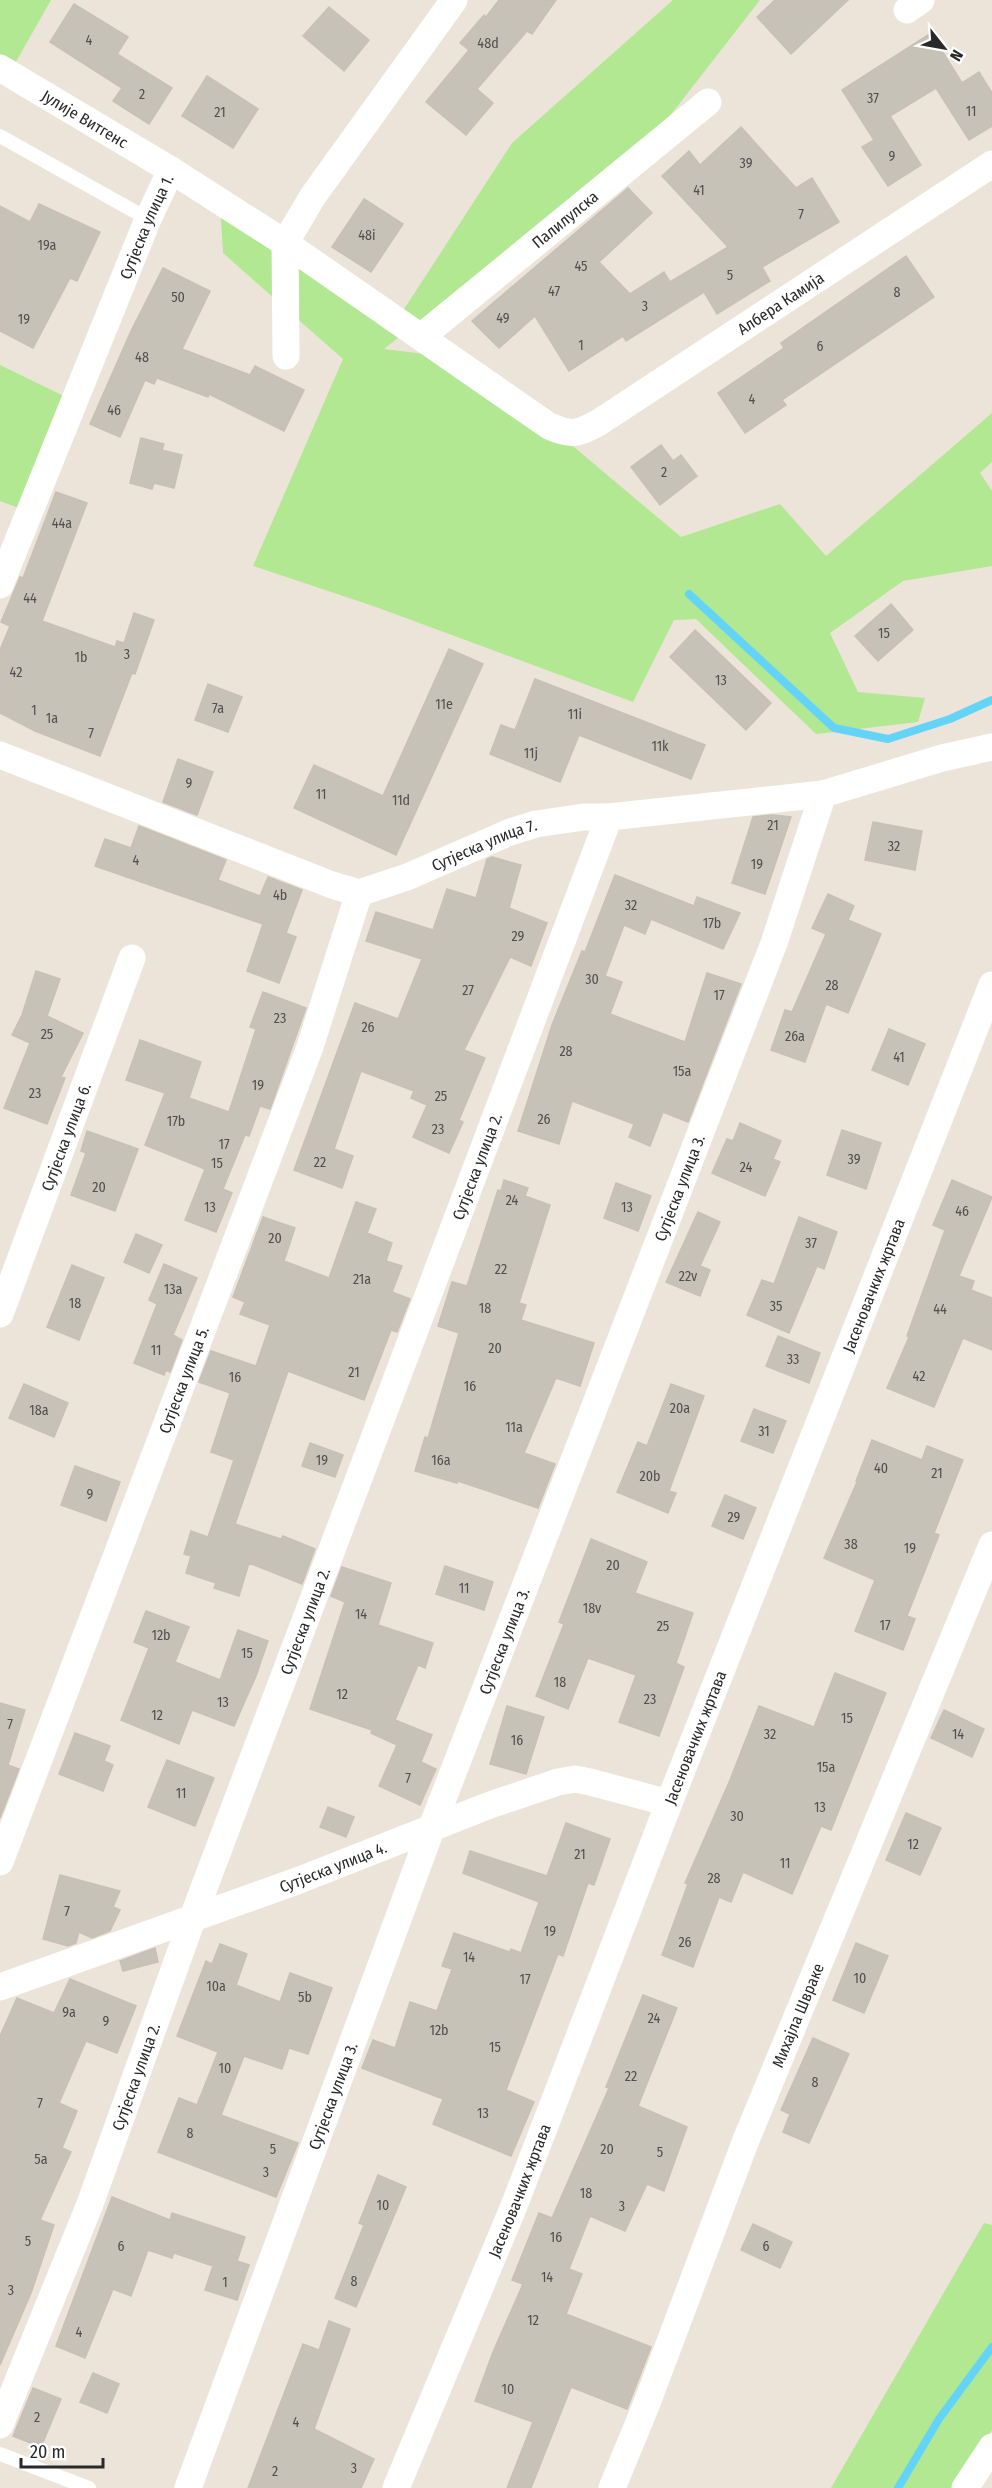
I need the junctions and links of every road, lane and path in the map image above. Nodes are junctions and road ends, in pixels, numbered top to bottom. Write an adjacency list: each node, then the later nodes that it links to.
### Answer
1 (454, 0): 8 (street)
2 (0, 68): 6 (street, Јулије Витгенс)
3 (708, 102): 9 (street, Палилулска)
4 (0, 136): 7 (lane)
5 (992, 164): 11 (street, Албера Камија)
6 (171, 170): 7 (street, Сутјеска улица 1.); 8 (street, Сутјеска улица 1.)
7 (148, 219): 12 (street, Сутјеска улица 1.)
8 (285, 243): 9 (street, Сутјеска улица 1.); 10 (street)
9 (421, 338): 11 (street, Сутјеска улица 1.)
10 (286, 357)
11 (564, 433)
12 (0, 585)
13 (992, 747): 15 (street, Сутјеска улица 7.)
14 (0, 755): 17 (street)
15 (823, 794): 16 (street, Сутјеска улица 7.); 23 (street, Сутјеска улица 3.)
16 (609, 817): 17 (street, Сутјеска улица 7.); 25 (street, Сутјеска улица 2.)
17 (358, 893): 24 (street, Сутјеска улица 5.)
18 (132, 958): 20 (street, Сутјеска улица 6.)
19 (992, 985): 22 (street, Јасеновачких жртава)
20 (0, 1314)
21 (992, 1545): 33 (street, Михајла Швраке)
22 (669, 1803): 23 (street, Сутјеска улица 4.); 32 (street, Јасеновачких жртава)
23 (432, 1827): 25 (street, Сутјеска улица 4.); 31 (street, Сутјеска улица 3.)
24 (0, 1862)
25 (193, 1917): 26 (street, Сутјеска улица 4.); 27 (street, Сутјеска улица 2.)
26 (0, 1987)
27 (0, 2426)
28 (992, 2447): 34 (street)
29 (0, 2454): 30 (lane)
30 (89, 2488)
31 (188, 2488)
32 (396, 2488)
33 (612, 2488)
34 (965, 2488)

